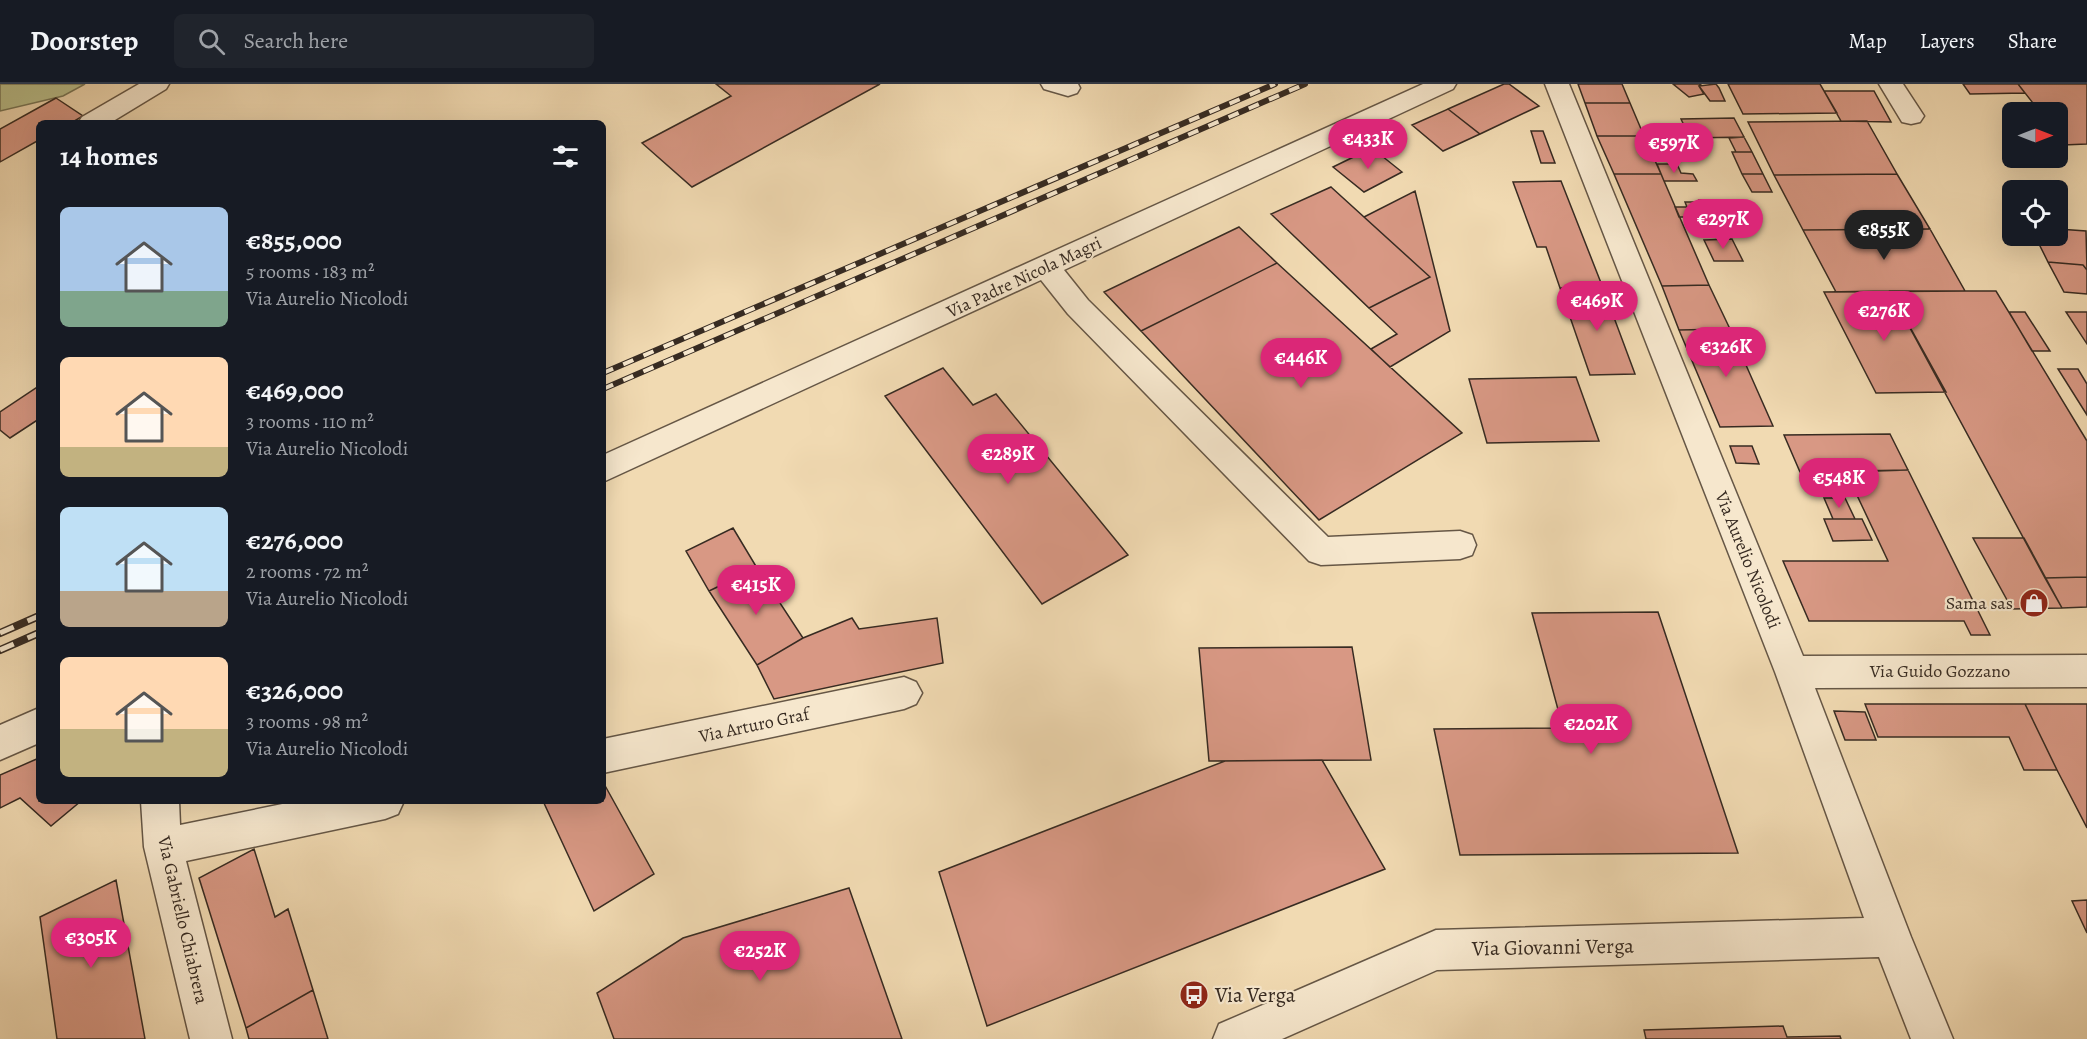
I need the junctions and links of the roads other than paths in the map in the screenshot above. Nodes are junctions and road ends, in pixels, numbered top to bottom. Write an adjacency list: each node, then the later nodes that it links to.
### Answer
1 (157, 84): 6 (street)
2 (1444, 84): 7 (street, Via Padre Nicola Magri)
3 (1557, 84): 11 (street, Via Aurelio Nicolodi)
4 (1930, 99): 5 (street)
5 (1901, 100)
6 (96, 120)
7 (1046, 267): 8 (street, Via Padre Nicola Magri); 9 (street)
8 (606, 468)
9 (1460, 545)
10 (2087, 671): 11 (street, Via Guido Gozzano)
11 (1792, 672): 19 (street, Via Aurelio Nicolodi)
12 (904, 693): 15 (street, Via Arturo Graf)
13 (36, 726): 14 (street)
14 (0, 743)
15 (606, 755)
16 (160, 804): 18 (street, Via Gabriello Chiabrera)
17 (371, 804): 18 (street)
18 (163, 847): 20 (street, Via Gabriello Chiabrera)
19 (1891, 937): 21 (street, Via Giovanni Verga); 22 (street, Via Aurelio Nicolodi)
20 (210, 1039)
21 (1234, 1039)
22 (1932, 1039)

